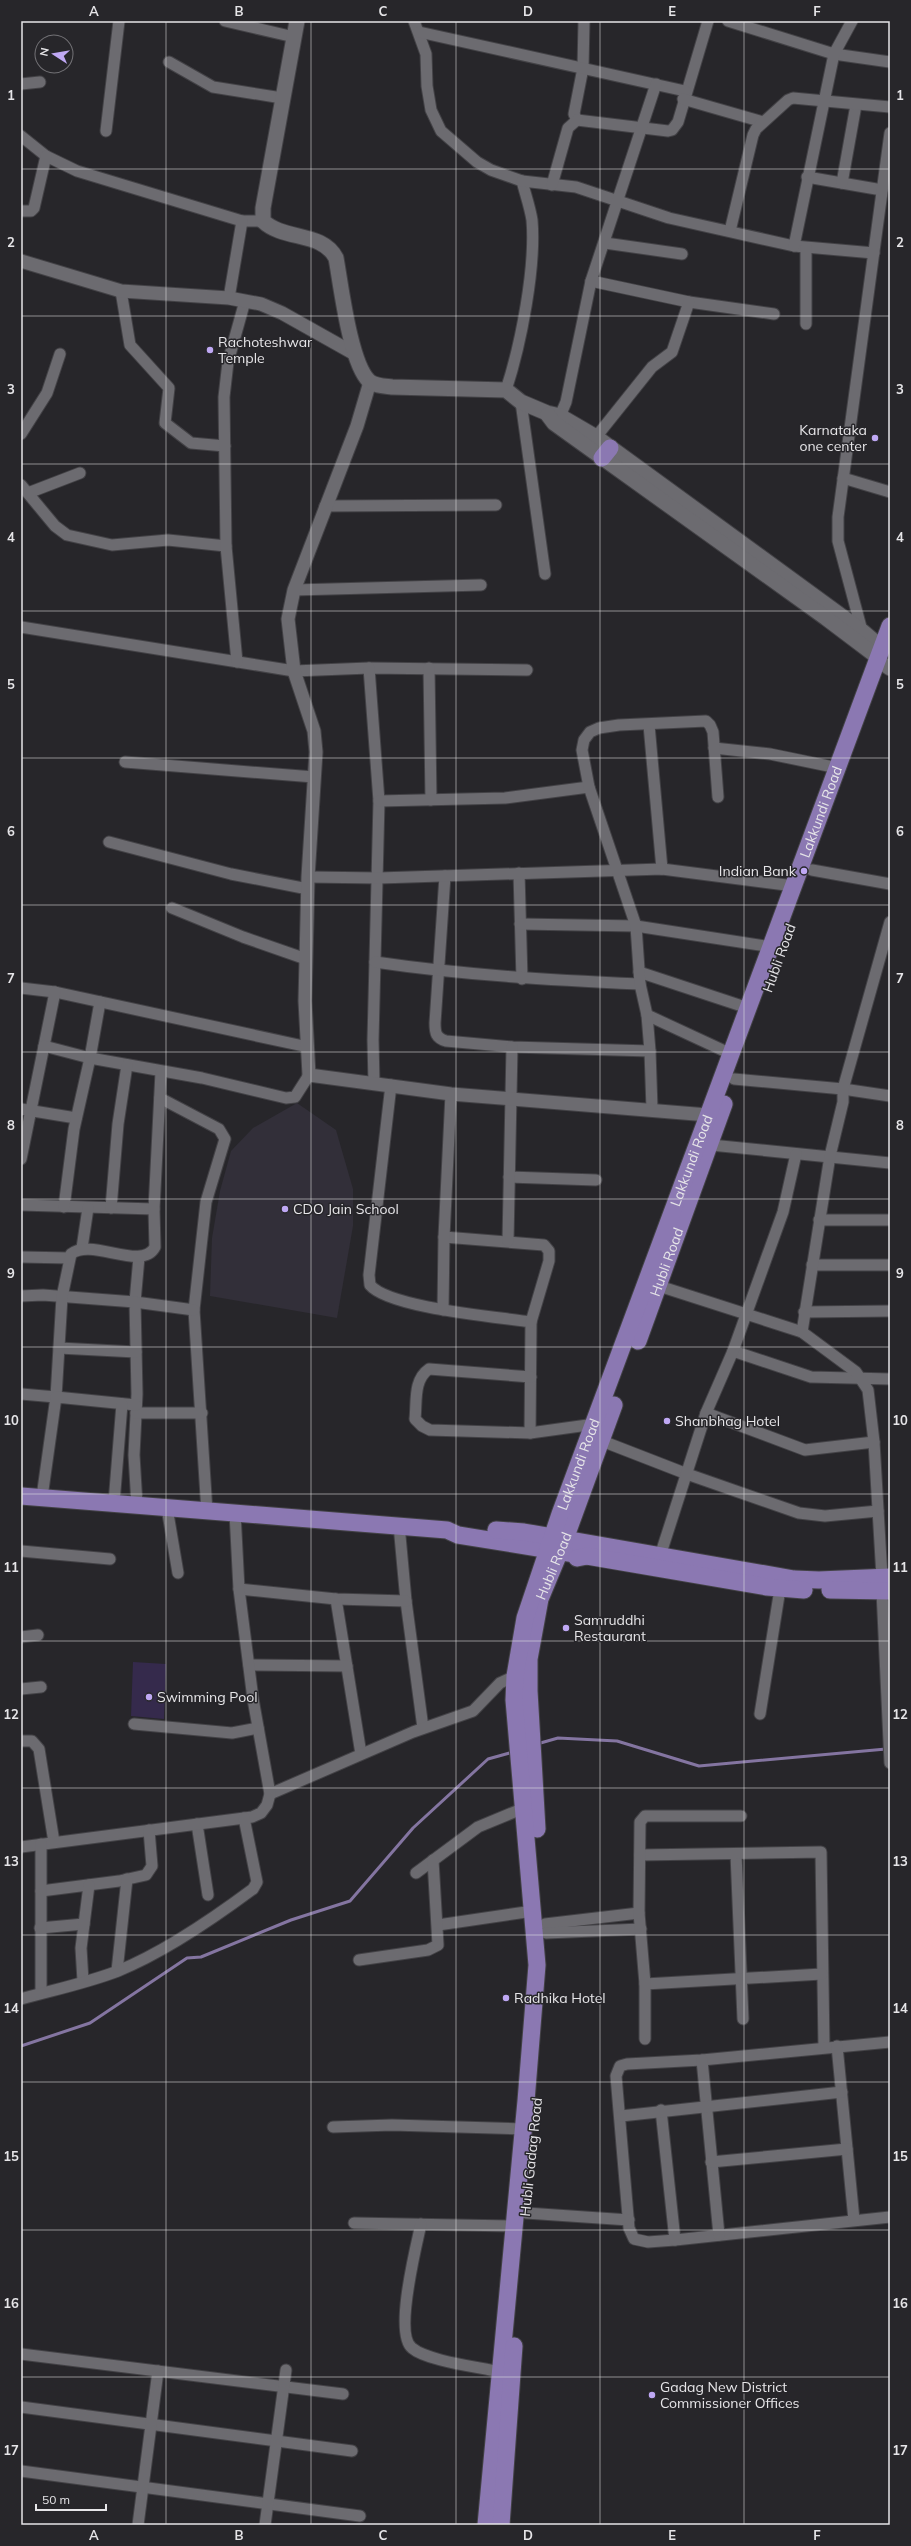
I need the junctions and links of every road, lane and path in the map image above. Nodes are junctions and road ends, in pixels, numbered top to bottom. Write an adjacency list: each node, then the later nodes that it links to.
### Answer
1 (119, 21): 26 (street)
2 (225, 21): 10 (street)
3 (297, 21): 10 (main road)
4 (414, 21): 9 (street)
5 (584, 21): 14 (street)
6 (708, 21): 18 (street)
7 (728, 21): 11 (street)
8 (852, 21): 11 (street)
9 (419, 32): 14 (street); 31 (street)
10 (294, 37): 19 (main road)
11 (834, 54): 13 (street); 20 (street)
12 (169, 62): 19 (street)
13 (890, 62)
14 (583, 68): 17 (street); 23 (street)
15 (40, 82): 16 (street)
16 (21, 84)
17 (656, 84): 18 (street); 25 (street)
18 (684, 95): 24 (street); 25 (street)
19 (282, 98): 38 (main road)
20 (824, 102): 21 (street); 24 (street); 30 (street)
21 (856, 105): 22 (street); 32 (street)
22 (890, 107)
23 (577, 120): 25 (street); 33 (street)
24 (764, 122): 39 (street)
25 (644, 126): 35 (street)
26 (106, 131)
27 (890, 133): 34 (street)
28 (23, 140): 29 (street)
29 (46, 156): 36 (street); 37 (street)
30 (807, 177): 32 (street); 41 (street)
31 (522, 181): 33 (street); 56 (street)
32 (842, 183): 34 (street)
33 (552, 185): 35 (street)
34 (882, 190): 43 (street)
35 (619, 200): 39 (street); 40 (street)
36 (21, 211)
37 (242, 221): 38 (street); 48 (street)
38 (263, 221): 54 (main road)
39 (730, 231): 41 (street)
40 (605, 243): 44 (street); 46 (street)
41 (794, 246): 42 (street)
42 (806, 248): 43 (street); 52 (street)
43 (874, 253): 64 (street)
44 (682, 254)
45 (21, 261): 47 (street)
46 (592, 281): 50 (street); 58 (street)
47 (121, 291): 48 (street); 61 (street)
48 (229, 298): 49 (street)
49 (245, 301): 54 (street); 61 (street)
50 (689, 302): 51 (street); 60 (street)
51 (774, 314)
52 (806, 324)
53 (60, 354): 59 (street)
54 (355, 354): 55 (main road)
55 (370, 382): 56 (main road); 68 (street)
56 (506, 390): 57 (main road)
57 (521, 402): 58 (main road); 70 (street)
58 (553, 414): 60 (main road); 62 (main road)
59 (21, 434)
60 (596, 437): 62 (main road)
61 (225, 446): 69 (street)
62 (606, 453): 75 (main road); 76 (main road)
63 (80, 473): 65 (street)
64 (843, 478): 66 (street); 75 (street)
65 (24, 489): 69 (street)
66 (890, 492)
67 (496, 505): 68 (street)
68 (325, 506): 72 (street)
69 (226, 546): 77 (street)
70 (545, 574)
71 (481, 585): 72 (street)
72 (294, 590): 81 (street)
73 (890, 626): 76 (main road, Lakkundi Road)
74 (21, 627): 77 (street)
75 (862, 631): 76 (main road)
76 (886, 659): 85 (main road, Lakkundi Road); 93 (main road, Hubli Road)
77 (237, 662): 81 (street)
78 (369, 668): 79 (street); 81 (street); 90 (street)
79 (430, 668): 80 (street); 89 (street)
80 (527, 670)
81 (294, 671): 86 (street)
82 (650, 724): 83 (street); 87 (street); 92 (street)
83 (714, 748): 85 (street); 88 (street)
84 (125, 762): 86 (street)
85 (838, 768): 100 (main road, Lakkundi Road)
86 (314, 777): 98 (street)
87 (589, 787): 89 (street); 94 (street)
88 (718, 797)
89 (431, 800): 90 (street)
90 (379, 801): 97 (street)
91 (109, 842): 98 (street)
92 (662, 869): 94 (street); 100 (street)
93 (812, 870): 99 (street); 126 (main road, Hubli Road)
94 (617, 872): 95 (street); 104 (street)
95 (519, 873): 96 (street); 103 (street)
96 (445, 876): 97 (street); 108 (street)
97 (379, 878): 98 (street); 107 (street)
98 (308, 883): 106 (street)
99 (890, 884)
100 (794, 886): 105 (main road, Lakkundi Road)
101 (172, 908): 106 (street)
102 (890, 922): 129 (street)
103 (520, 924): 104 (street); 110 (street)
104 (636, 926): 105 (street); 109 (street)
105 (772, 947): 115 (main road, Lakkundi Road)
106 (306, 959): 118 (street)
107 (375, 962): 108 (street); 127 (street)
108 (438, 971): 110 (street); 119 (street)
109 (639, 972): 111 (street); 115 (street)
110 (522, 979): 111 (street)
111 (640, 984): 116 (street)
112 (21, 988): 113 (street)
113 (55, 992): 114 (street); 117 (street)
114 (100, 1002): 118 (street); 122 (street)
115 (748, 1008): 121 (main road, Lakkundi Road)
116 (647, 1015): 120 (street); 121 (street)
117 (44, 1046): 122 (street); 135 (street)
118 (308, 1047): 125 (street)
119 (512, 1047): 120 (street); 133 (street)
120 (650, 1052): 134 (street)
121 (731, 1054): 136 (main road, Lakkundi Road)
122 (90, 1058): 123 (street); 137 (street)
123 (127, 1065): 124 (street); 148 (street)
124 (161, 1072): 125 (street); 132 (street)
125 (309, 1075): 127 (street)
126 (734, 1079): 129 (street); 138 (main road, Hubli Road)
127 (374, 1083): 128 (street)
128 (390, 1085): 130 (street); 165 (street)
129 (843, 1089): 131 (street); 140 (street)
130 (451, 1094): 133 (street); 152 (street)
131 (890, 1096)
132 (160, 1098): 149 (street); 164 (street)
133 (510, 1099): 134 (street); 143 (street)
134 (652, 1109): 136 (street)
135 (26, 1110): 137 (street); 141 (street)
136 (708, 1115): 183 (main road, Lakkundi Road)
137 (76, 1118): 146 (street)
138 (711, 1145): 139 (street); 160 (main road, Hubli Road)
139 (796, 1154): 140 (street); 168 (street)
140 (830, 1156): 142 (street); 150 (street)
141 (21, 1159)
142 (890, 1163)
143 (509, 1177): 144 (street); 153 (street)
144 (596, 1180)
145 (21, 1205): 146 (street)
146 (64, 1207): 147 (street)
147 (88, 1208): 148 (street); 154 (street)
148 (111, 1208): 149 (street)
149 (154, 1209): 156 (street)
150 (819, 1220): 151 (street); 158 (street)
151 (890, 1220)
152 (444, 1237): 153 (street); 165 (street)
153 (508, 1241): 169 (street)
154 (82, 1248): 156 (street); 157 (street)
155 (21, 1257): 157 (street)
156 (139, 1257): 163 (street)
157 (69, 1258): 162 (street)
158 (812, 1265): 159 (street); 167 (street)
159 (890, 1265)
160 (658, 1286): 168 (street); 185 (main road, Hubli Road)
161 (21, 1296): 162 (street)
162 (62, 1296): 163 (street); 171 (street)
163 (135, 1302): 164 (street); 173 (street)
164 (194, 1310): 181 (street)
165 (443, 1310): 169 (street)
166 (890, 1311): 167 (street)
167 (804, 1312): 170 (street)
168 (746, 1316): 170 (street); 172 (street)
169 (531, 1322): 174 (street)
170 (802, 1332): 176 (street)
171 (59, 1348): 173 (street); 178 (street)
172 (733, 1351): 176 (street); 182 (street)
173 (136, 1352): 180 (street)
174 (531, 1377): 184 (street); 184 (street)
175 (890, 1379): 176 (street)
176 (863, 1380): 186 (street)
177 (21, 1394): 178 (street)
178 (56, 1397): 179 (street); 189 (street)
179 (122, 1404): 180 (street); 190 (street)
180 (136, 1409): 181 (street); 191 (street)
181 (202, 1412): 194 (street)
182 (706, 1413): 186 (street); 187 (street)
183 (595, 1424): 184 (street); 196 (main road, Lakkundi Road)
184 (530, 1433)
185 (602, 1440): 187 (street); 196 (main road, Hubli Road)
186 (874, 1442): 193 (street)
187 (687, 1474): 193 (street); 202 (street)
188 (21, 1496): 189 (main road)
189 (42, 1497): 190 (main road)
190 (114, 1503): 191 (main road)
191 (137, 1505): 192 (main road)
192 (167, 1508): 194 (main road); 204 (street)
193 (878, 1511): 206 (street)
194 (207, 1512): 195 (main road)
195 (235, 1513): 197 (main road); 207 (street)
196 (568, 1514): 198 (main road); 199 (main road, Hubli Road); 200 (main road)
197 (400, 1526): 198 (main road); 210 (street)
198 (523, 1538): 199 (main road); 205 (main road)
199 (556, 1544): 200 (main road); 205 (main road, Hubli Road)
200 (589, 1550): 202 (main road); 205 (main road); 208 (main road)
201 (21, 1551): 203 (street)
202 (660, 1556): 206 (main road)
203 (110, 1559)
204 (178, 1572)
205 (543, 1578): 215 (main road); 225 (main road, Hubli Road)
206 (886, 1584): 208 (main road); 224 (street)
207 (239, 1589): 209 (street); 213 (street)
208 (780, 1589): 218 (street)
209 (336, 1599): 210 (street); 214 (street)
210 (406, 1601): 221 (street)
211 (38, 1634): 212 (street)
212 (21, 1637)
213 (249, 1665): 214 (street); 220 (street)
214 (347, 1666): 223 (street)
215 (515, 1676): 221 (street); 225 (main road)
216 (42, 1687): 217 (street)
217 (21, 1689)
218 (760, 1714)
219 (134, 1724): 220 (street)
220 (258, 1728): 226 (street)
221 (423, 1728): 223 (street)
222 (21, 1742): 232 (street)
223 (361, 1754): 226 (street)
224 (890, 1763)
225 (528, 1785): 227 (main road, Hubli Gadag Road); 248 (main road, Hubli Gadag Road)
226 (270, 1794): 229 (street)
227 (524, 1808): 237 (street); 243 (main road, Hubli Gadag Road)
228 (741, 1816): 235 (street)
229 (244, 1818): 230 (street); 251 (street)
230 (197, 1824): 231 (street); 242 (street)
231 (149, 1830): 232 (street); 239 (street)
232 (54, 1842): 233 (street)
233 (41, 1844): 234 (street); 241 (street)
234 (21, 1847)
235 (640, 1854): 236 (street); 244 (street)
236 (736, 1854): 252 (street); 253 (street)
237 (433, 1860): 238 (street); 246 (street)
238 (416, 1873)
239 (127, 1879): 240 (street); 251 (street)
240 (89, 1885): 241 (street); 245 (street)
241 (41, 1891): 247 (street)
242 (208, 1895)
243 (533, 1911): 246 (street); 269 (main road, Hubli Gadag Road)
244 (640, 1913): 248 (street); 249 (street)
245 (84, 1924): 247 (street); 254 (street)
246 (438, 1925): 250 (street)
247 (40, 1928): 256 (street)
248 (546, 1928): 249 (street); 272 (main road, Hubli Gadag Road)
249 (640, 1929): 255 (street)
250 (359, 1960)
251 (117, 1971): 254 (street)
252 (822, 1974): 253 (street); 262 (street)
253 (741, 1979): 255 (street); 258 (street)
254 (83, 1981): 256 (street)
255 (645, 1984): 259 (street)
256 (41, 1993): 257 (street)
257 (21, 1999)
258 (743, 2019)
259 (645, 2039)
260 (890, 2042): 261 (street)
261 (837, 2046): 262 (street); 264 (street)
262 (824, 2047): 263 (street)
263 (702, 2060): 265 (street); 267 (street)
264 (842, 2092): 265 (street); 270 (street)
265 (707, 2107): 266 (street); 271 (street)
266 (661, 2110): 267 (street); 280 (street)
267 (621, 2116): 274 (street)
268 (333, 2127): 269 (street)
269 (523, 2129): 278 (main road, Hubli Gadag Road)
270 (847, 2148): 271 (street); 275 (street)
271 (711, 2162): 279 (street)
272 (526, 2213): 274 (street); 298 (main road, Hubli Gadag Road)
273 (890, 2218): 275 (street)
274 (629, 2220): 280 (street)
275 (854, 2220): 279 (street)
276 (354, 2223): 277 (street)
277 (421, 2224): 278 (street); 284 (street)
278 (514, 2226): 284 (main road, Hubli Gadag Road)
279 (719, 2235): 280 (street)
280 (675, 2240)
281 (21, 2354): 283 (street)
282 (286, 2370): 285 (street)
283 (158, 2371): 285 (street); 288 (street)
284 (500, 2372): 297 (main road, Hubli Gadag Road)
285 (284, 2387): 286 (street); 289 (street)
286 (343, 2394)
287 (21, 2407): 288 (street)
288 (151, 2424): 289 (street); 292 (street)
289 (276, 2441): 290 (street); 293 (street)
290 (352, 2451)
291 (21, 2471): 292 (street)
292 (143, 2487): 293 (street); 295 (street)
293 (268, 2503): 294 (street); 296 (street)
294 (360, 2516)
295 (138, 2525)
296 (265, 2525)
297 (486, 2525)
298 (501, 2525)

